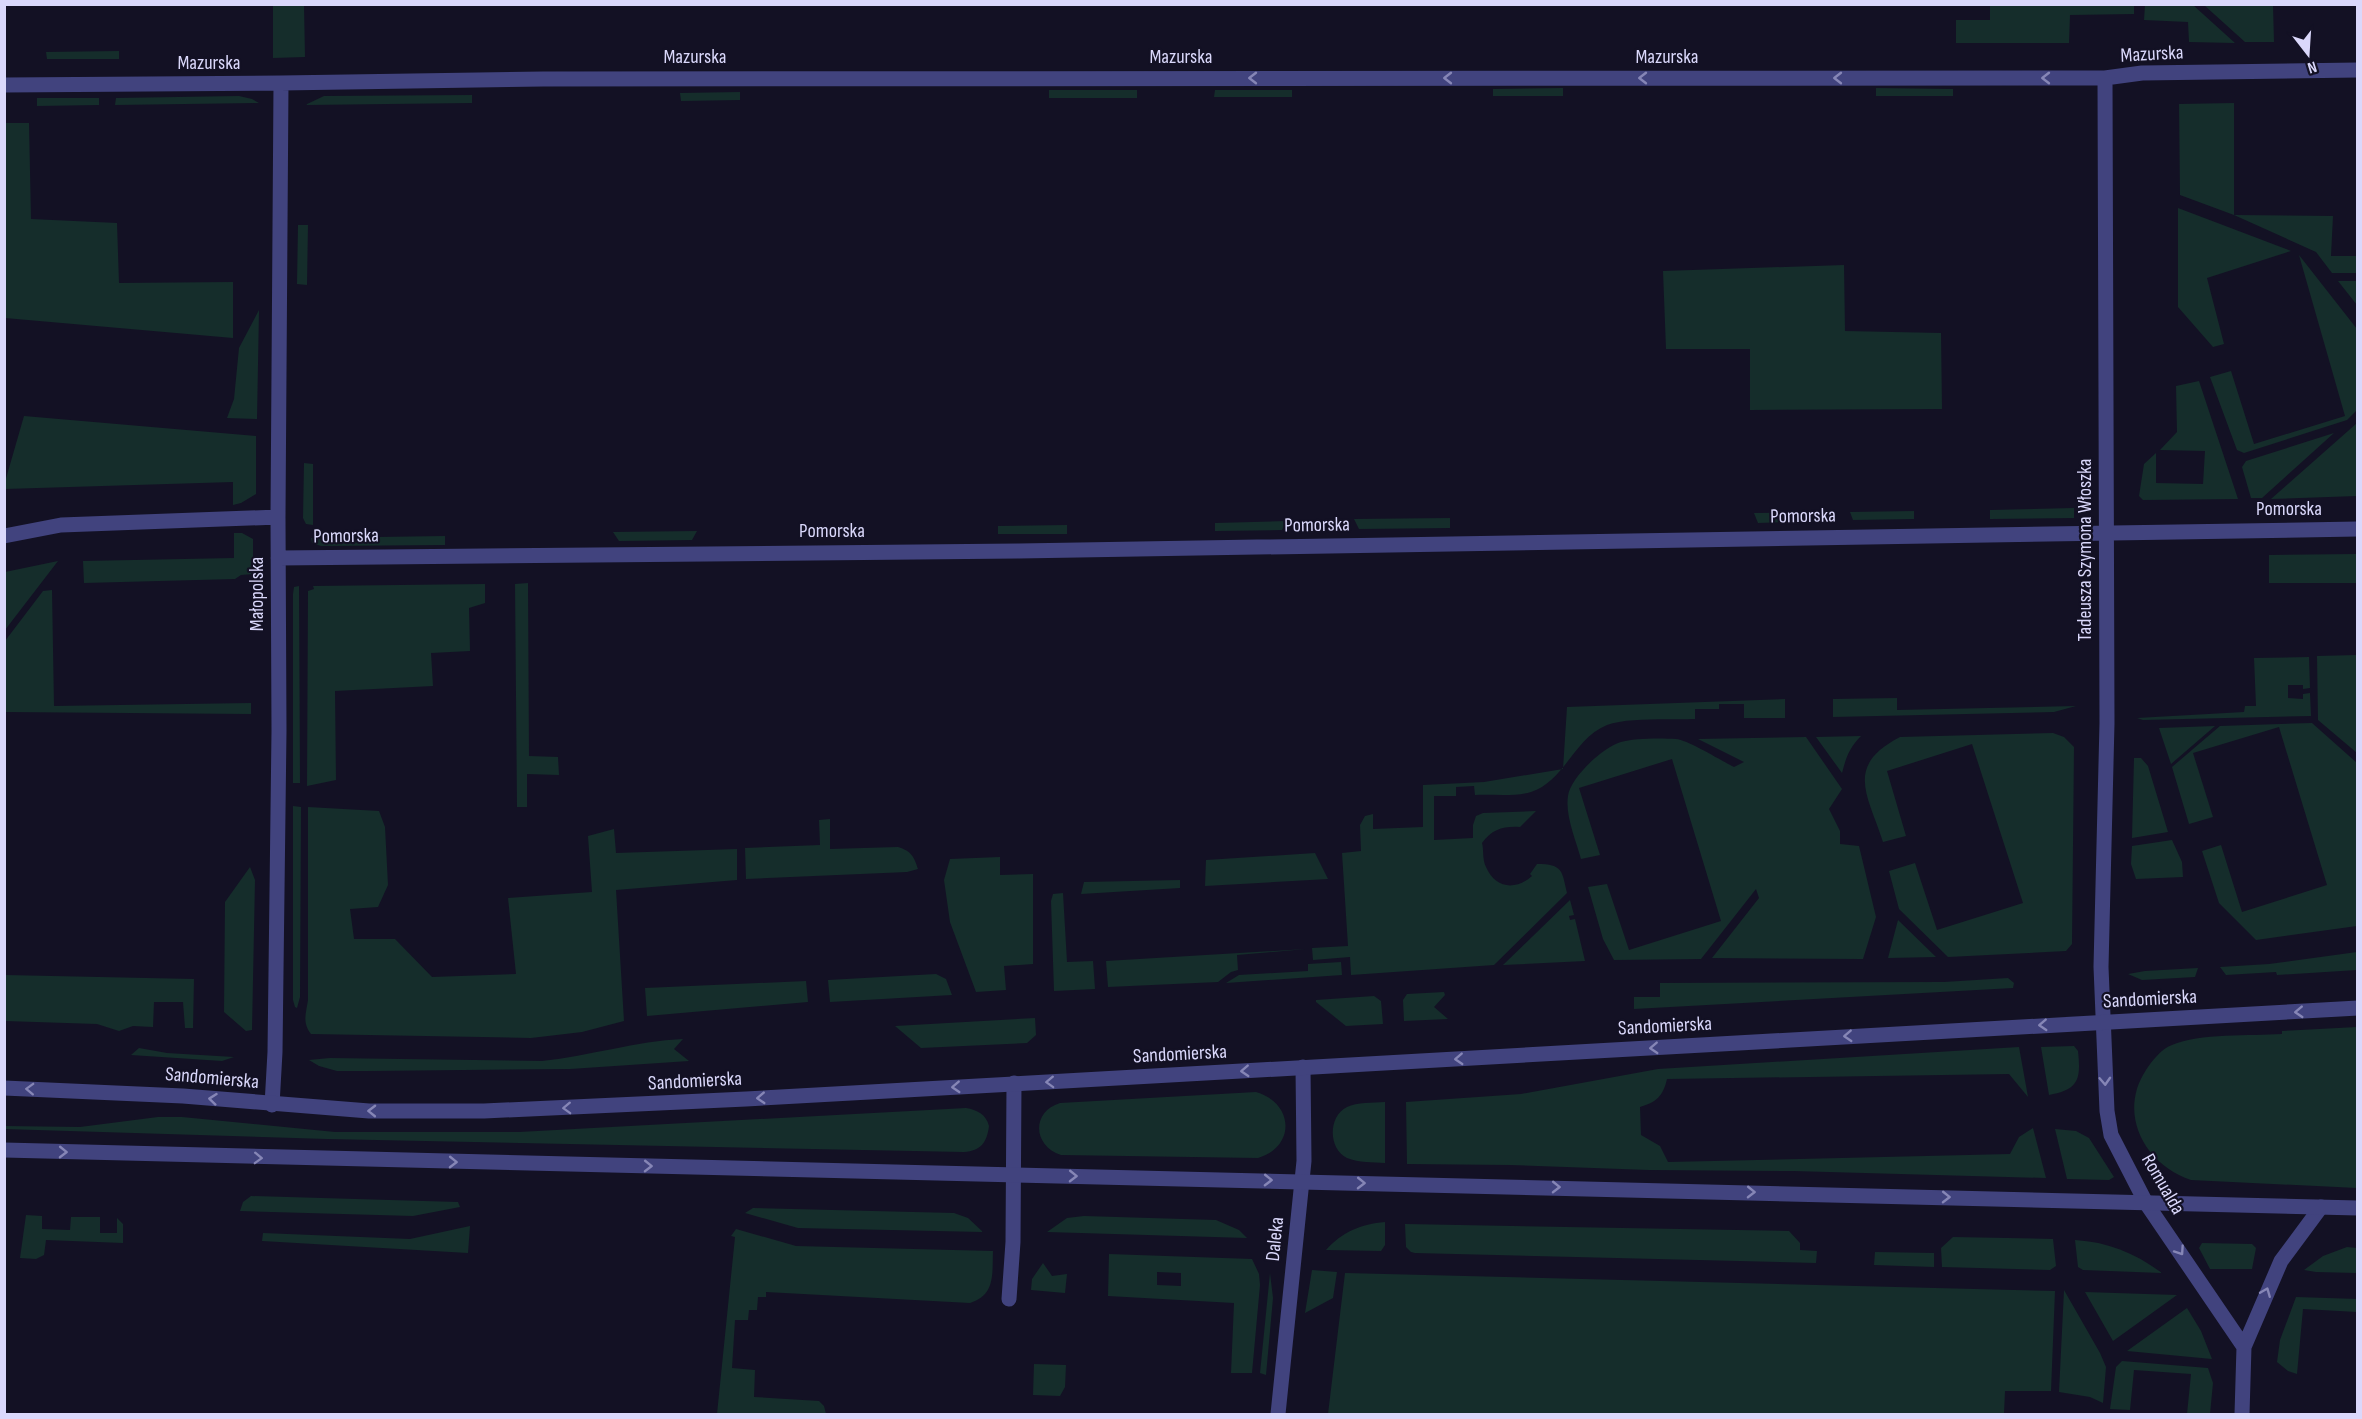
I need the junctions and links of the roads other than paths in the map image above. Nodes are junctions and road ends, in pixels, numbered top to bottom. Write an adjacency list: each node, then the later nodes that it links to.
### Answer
1 (2358, 70): 2 (street, Mazurska)
2 (2105, 78): 3 (street, Mazurska, one-way to 3); 7 (street, Tadeusza Szymona Włoszka)
3 (281, 83): 4 (street, Mazurska); 5 (street, Małopolska)
4 (4, 85)
5 (278, 517): 8 (street); 9 (street, Małopolska)
6 (2358, 529): 7 (street, Pomorska)
7 (2105, 532): 9 (street, Pomorska); 11 (street, Tadeusza Szymona Włoszka)
8 (4, 536)
9 (278, 558): 15 (street, Małopolska)
10 (2358, 1008): 11 (street, Sandomierska, one-way to 11)
11 (2101, 1022): 12 (street, Sandomierska, one-way to 12); 19 (street, Romualda, one-way to 19)
12 (1303, 1068): 13 (street, Sandomierska, one-way to 13); 18 (street, Daleka)
13 (1014, 1083): 15 (street, Sandomierska, one-way to 15); 17 (street)
14 (4, 1088): 15 (street, Sandomierska, one-way to 14)
15 (272, 1105)
16 (4, 1150): 17 (street, one-way to 17)
17 (1014, 1175): 18 (street, one-way to 18); 22 (street)
18 (1302, 1181): 19 (street, one-way to 19); 24 (street, Daleka)
19 (2146, 1203): 20 (street); 23 (street, Romualda, one-way to 23)
20 (2321, 1207): 21 (street); 23 (street, one-way to 20)
21 (2358, 1208)
22 (1009, 1299)
23 (2244, 1347): 25 (street)
24 (1278, 1414)
25 (2242, 1414)

